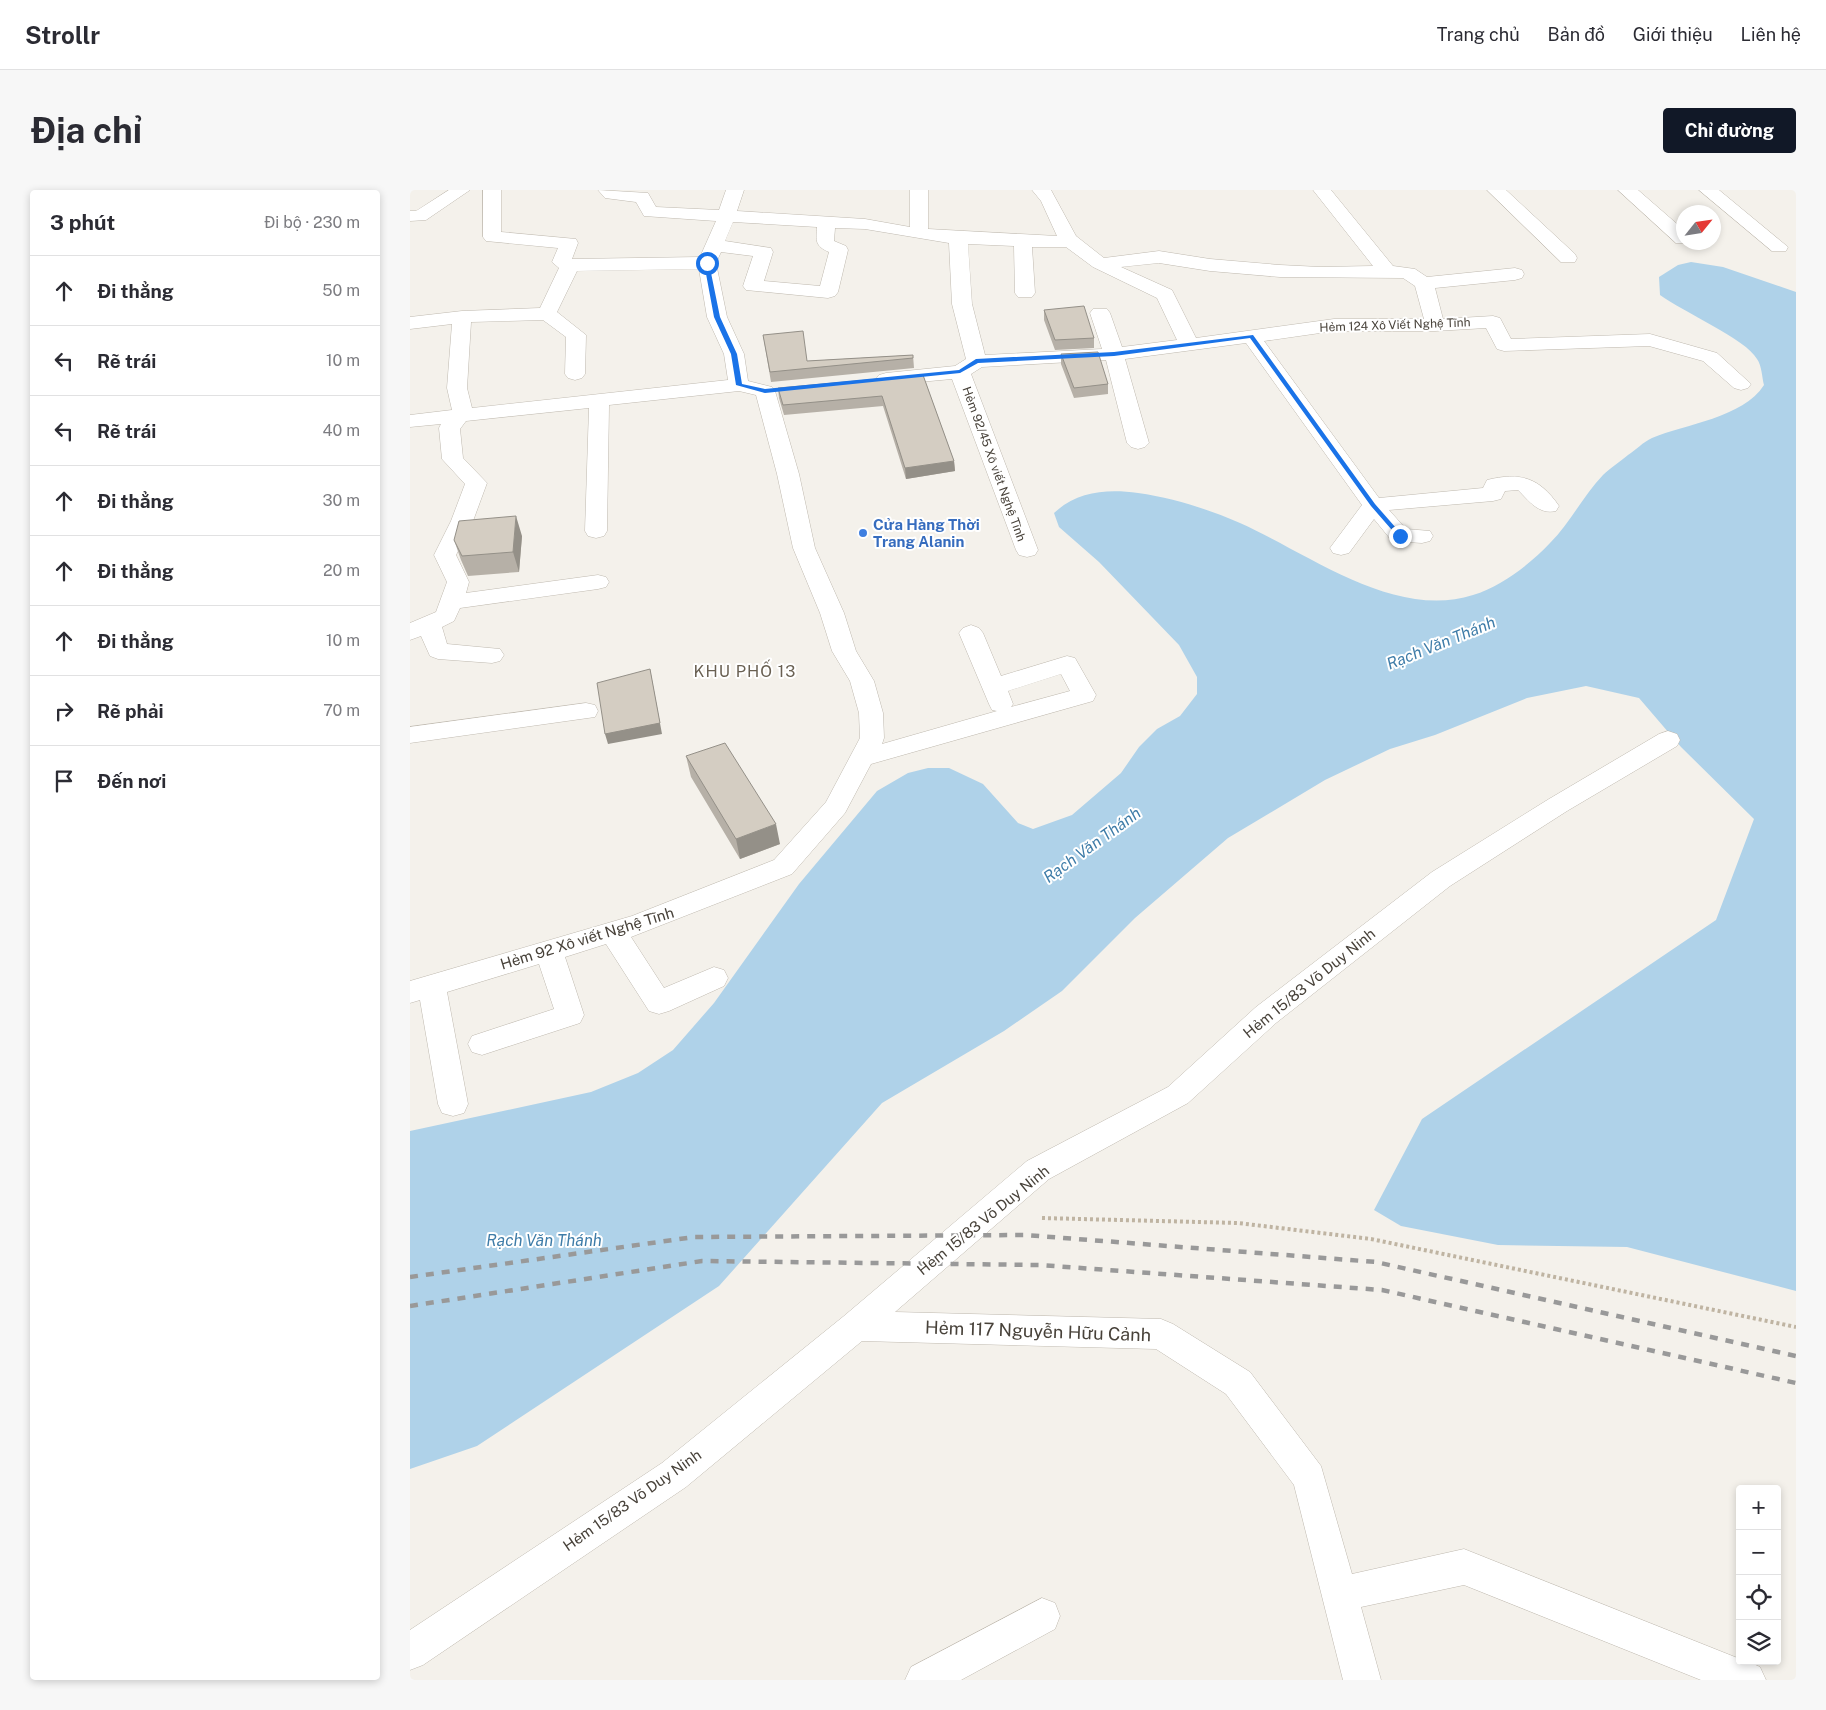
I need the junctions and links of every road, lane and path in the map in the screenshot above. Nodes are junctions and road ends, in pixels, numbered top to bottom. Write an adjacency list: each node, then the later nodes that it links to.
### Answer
1 (462, 190): 11 (street)
2 (492, 190): 23 (street)
3 (607, 190): 12 (street)
4 (735, 190): 12 (street)
5 (919, 190): 15 (street)
6 (1041, 190): 18 (street)
7 (1322, 190): 24 (street)
8 (1496, 190): 21 (street)
9 (1627, 190): 14 (street)
10 (1708, 190): 19 (street)
11 (410, 216)
12 (726, 218): 13 (street); 20 (street)
13 (826, 222): 15 (street); 20 (street)
14 (1676, 233)
15 (919, 234): 16 (street)
16 (958, 238): 17 (street); 36 (street, Hẻm 92/45 Xô viết Nghệ Tĩnh)
17 (1023, 242): 18 (street); 27 (street)
18 (1070, 242): 22 (street)
19 (1779, 246)
20 (710, 254): 23 (street); 40 (street)
21 (1568, 258)
22 (1101, 264): 24 (street); 34 (street)
23 (570, 265): 29 (street)
24 (1387, 270): 26 (street)
25 (1515, 274): 26 (street)
26 (1424, 283): 32 (street)
27 (1025, 293)
28 (1100, 313): 35 (street)
29 (547, 314): 30 (street); 37 (street)
30 (462, 317): 31 (street); 42 (street)
31 (410, 323)
32 (1435, 325): 33 (street, Hẻm 124 Xô Viết Nghệ Tĩnh); 39 (street, Hẻm 124 Xô Viết Nghệ Tĩnh)
33 (1251, 336): 34 (street, Hẻm 124 Xô Viết Nghệ Tĩnh); 45 (street)
34 (1186, 349): 35 (street, Hẻm 124 Xô Viết Nghệ Tĩnh)
35 (1114, 354): 36 (street, Hẻm 124 Xô Viết Nghệ Tĩnh); 44 (street)
36 (968, 366): 38 (street, Hẻm 124 Xô Viết Nghệ Tĩnh); 50 (street, Hẻm 92/45 Xô viết Nghệ Tĩnh)
37 (574, 374)
38 (862, 381)
39 (1740, 384)
40 (739, 385): 41 (street, Hẻm 92 Xô viết Nghệ Tĩnh); 61 (street, Hẻm 92 Xô viết Nghệ Tĩnh)
41 (599, 401): 42 (street, Hẻm 92 Xô viết Nghệ Tĩnh); 47 (street)
42 (459, 417): 43 (street, Hẻm 92 Xô viết Nghệ Tĩnh); 52 (street)
43 (410, 421)
44 (1138, 442)
45 (1373, 505): 46 (street); 48 (street); 49 (street)
46 (1548, 506)
47 (596, 531)
48 (1422, 536)
49 (1341, 548)
50 (1027, 550)
51 (598, 582): 52 (street)
52 (451, 602): 53 (street)
53 (420, 628): 55 (street)
54 (971, 633): 56 (street)
55 (492, 654)
56 (993, 686): 58 (street); 58 (street)
57 (586, 711): 59 (street)
58 (1006, 717): 61 (street)
59 (410, 735)
60 (1668, 740): 68 (street, Hẻm 15/83 Võ Duy Ninh)
61 (861, 758): 62 (street, Hẻm 92 Xô viết Nghệ Tĩnh)
62 (613, 932): 63 (street, Hẻm 92 Xô viết Nghệ Tĩnh); 64 (street)
63 (549, 951): 65 (street, Hẻm 92 Xô viết Nghệ Tĩnh); 66 (street)
64 (714, 978)
65 (421, 988): 67 (street)
66 (482, 1044)
67 (453, 1104)
68 (984, 1217): 69 (street, Hẻm 15/83 Võ Duy Ninh); 70 (path)
69 (856, 1326): 71 (street, Hẻm 117 Nguyễn Hữu Cảnh); 73 (street, Hẻm 15/83 Võ Duy Ninh)
70 (1796, 1328)
71 (1340, 1594): 75 (street, Hẻm 117 Nguyễn Hữu Cảnh); 76 (street)
72 (1042, 1616): 74 (street)
73 (410, 1652)
74 (924, 1680)
75 (1362, 1680)
76 (1747, 1680)

